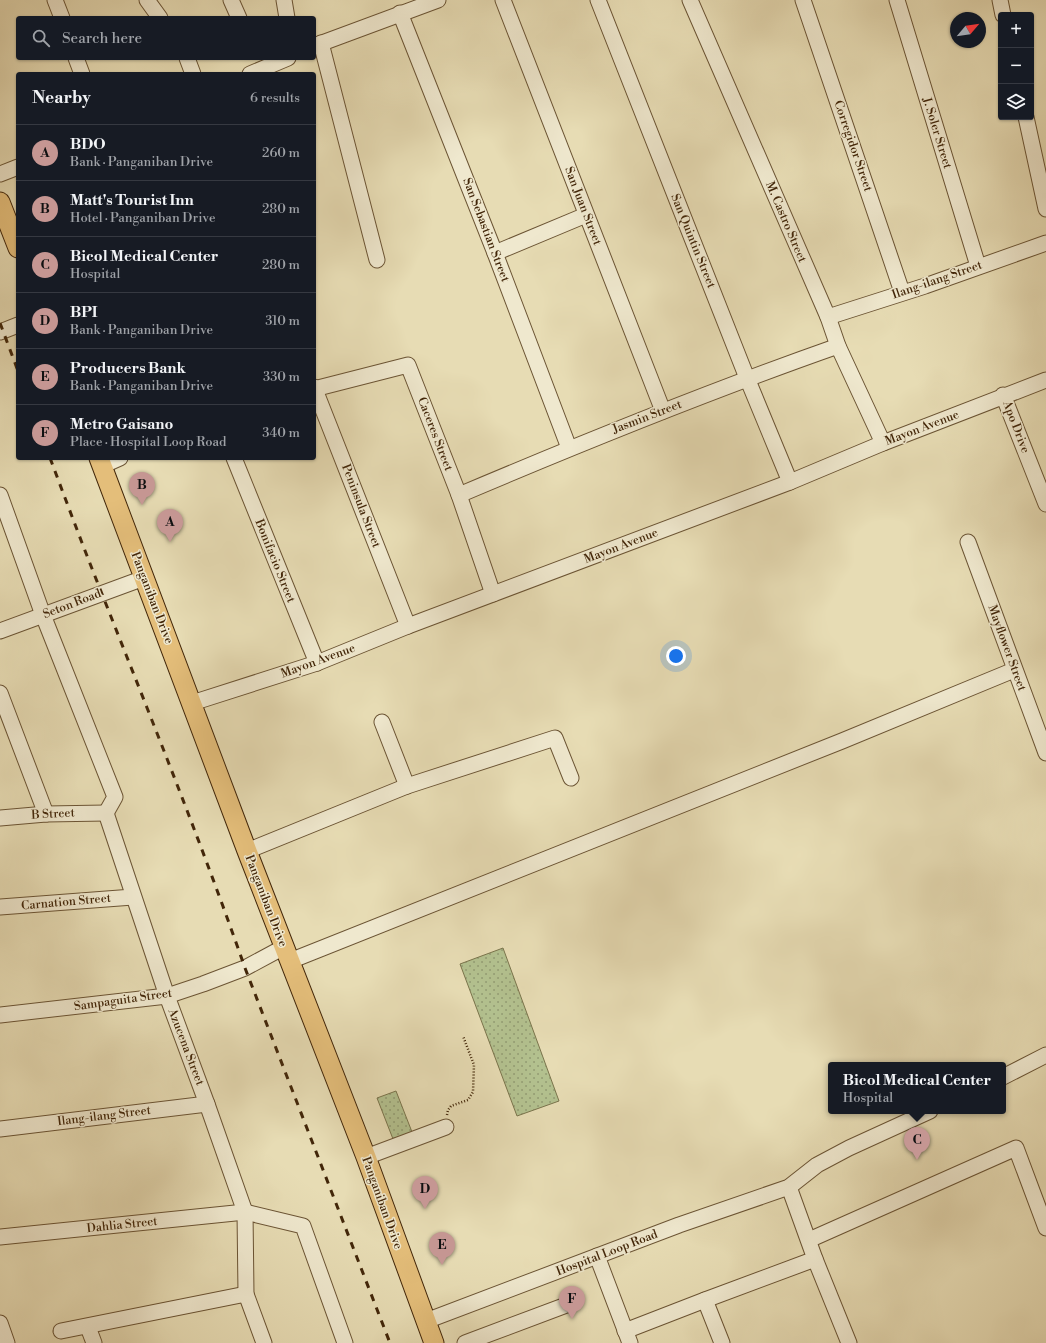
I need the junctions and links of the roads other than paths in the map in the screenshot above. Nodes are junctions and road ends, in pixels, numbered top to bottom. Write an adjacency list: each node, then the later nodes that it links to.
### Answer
1 (55, 0): 14 (street)
2 (147, 0): 15 (street)
3 (231, 0): 16 (street)
4 (284, 0): 17 (street)
5 (438, 0): 13 (street)
6 (503, 0): 30 (street, San Juan Street)
7 (598, 0): 41 (street, San Quintin Street)
8 (690, 0): 37 (street, M. Castro Street)
9 (803, 0): 36 (street, Corregidor Street)
10 (897, 0): 35 (street, J. Soler Street)
11 (1000, 0): 12 (street)
12 (1002, 12)
13 (400, 13): 18 (street); 33 (street, San Sebastian Street)
14 (61, 16)
15 (159, 16)
16 (238, 16)
17 (287, 16)
18 (318, 45): 34 (street)
19 (77, 60): 23 (street)
20 (188, 60): 24 (street)
21 (281, 60): 22 (street)
22 (256, 67)
23 (81, 72)
24 (192, 72)
25 (1027, 120): 29 (street)
26 (16, 167): 27 (street)
27 (0, 174)
28 (0, 202): 31 (main road)
29 (1046, 209)
30 (586, 215): 33 (street); 46 (street, San Juan Street)
31 (16, 243)
32 (1046, 243): 35 (street, Ilang-ilang Street)
33 (494, 253): 48 (street, San Sebastian Street)
34 (376, 260)
35 (978, 266): 36 (street, Ilang-ilang Street)
36 (902, 292): 37 (street, Ilang-ilang Street)
37 (828, 317): 40 (street, M. Castro Street)
38 (16, 326): 39 (street)
39 (0, 332)
40 (838, 346): 41 (street, Jasmin Street); 47 (street, M. Castro Street)
41 (747, 378): 46 (street, Jasmin Street); 52 (street, San Quintin Street)
42 (1046, 380): 45 (street, Mayon Avenue)
43 (316, 388): 54 (street, Caceres Street)
44 (316, 393): 60 (street, Peninsula Street)
45 (1003, 395): 47 (street, Mayon Avenue); 55 (street, Apo Drive)
46 (664, 411): 48 (street, Jasmin Street)
47 (883, 443): 52 (street, Mayon Avenue)
48 (569, 448): 54 (street, Jasmin Street)
49 (110, 460): 51 (street)
50 (235, 460): 62 (street, Bonifacio Street)
51 (100, 462): 57 (main road, Panganiban Drive)
52 (790, 482): 58 (street, Mayon Avenue)
53 (0, 495): 59 (street)
54 (459, 495): 58 (street, Caceres Street)
55 (1046, 504)
56 (968, 542): 63 (street, Mayflower Street)
57 (144, 578): 59 (street, Seton Road); 65 (main road, Panganiban Drive)
58 (493, 594): 60 (street, Mayon Avenue)
59 (44, 615): 61 (street, Seton Road); 70 (street)
60 (408, 626): 62 (street, Mayon Avenue)
61 (0, 631)
62 (317, 663): 65 (street, Mayon Avenue)
63 (1014, 670): 67 (street, Mayflower Street); 76 (street, Sampaguita Street)
64 (0, 693): 71 (street)
65 (192, 703): 73 (main road, Panganiban Drive)
66 (382, 722): 69 (street)
67 (1046, 753)
68 (571, 778): 69 (street)
69 (407, 786): 73 (street)
70 (106, 812): 71 (street, B Street); 74 (street, Azucena Street)
71 (46, 814): 72 (street, B Street)
72 (0, 818)
73 (247, 851): 76 (main road, Panganiban Drive)
74 (133, 897): 75 (street, Carnation Street); 77 (street, Azucena Street)
75 (0, 907)
76 (287, 954): 77 (street, Sampaguita Street); 85 (main road, Panganiban Drive)
77 (167, 996): 78 (street, Sampaguita Street); 81 (street, Azucena Street)
78 (0, 1015)
79 (1046, 1055): 80 (street)
80 (1006, 1076)
81 (207, 1104): 84 (street, Ilang-ilang Street); 87 (street, Azucena Street)
82 (923, 1114): 86 (street, Hospital Loop Road)
83 (446, 1127): 85 (street)
84 (0, 1129)
85 (366, 1157): 96 (main road, Panganiban Drive)
86 (789, 1187): 90 (street); 91 (street, Hospital Loop Road)
87 (245, 1212): 89 (street, Dahlia Street); 93 (street, Azucena Street); 105 (street)
88 (1046, 1228): 90 (street)
89 (0, 1237)
90 (809, 1240): 92 (street)
91 (597, 1256): 96 (street, Hospital Loop Road); 100 (street)
92 (816, 1259): 94 (street); 108 (street)
93 (246, 1294): 98 (street); 104 (street, Azucena Street)
94 (705, 1300): 100 (street); 107 (street)
95 (569, 1304): 101 (street)
96 (426, 1321): 106 (main road, Panganiban Drive)
97 (0, 1323): 102 (street)
98 (88, 1327): 99 (street); 103 (street)
99 (61, 1332)
100 (627, 1337)
101 (472, 1342)
102 (7, 1343)
103 (94, 1343)
104 (264, 1343)
105 (345, 1343)
106 (434, 1343)
107 (722, 1343)
108 (849, 1343)

